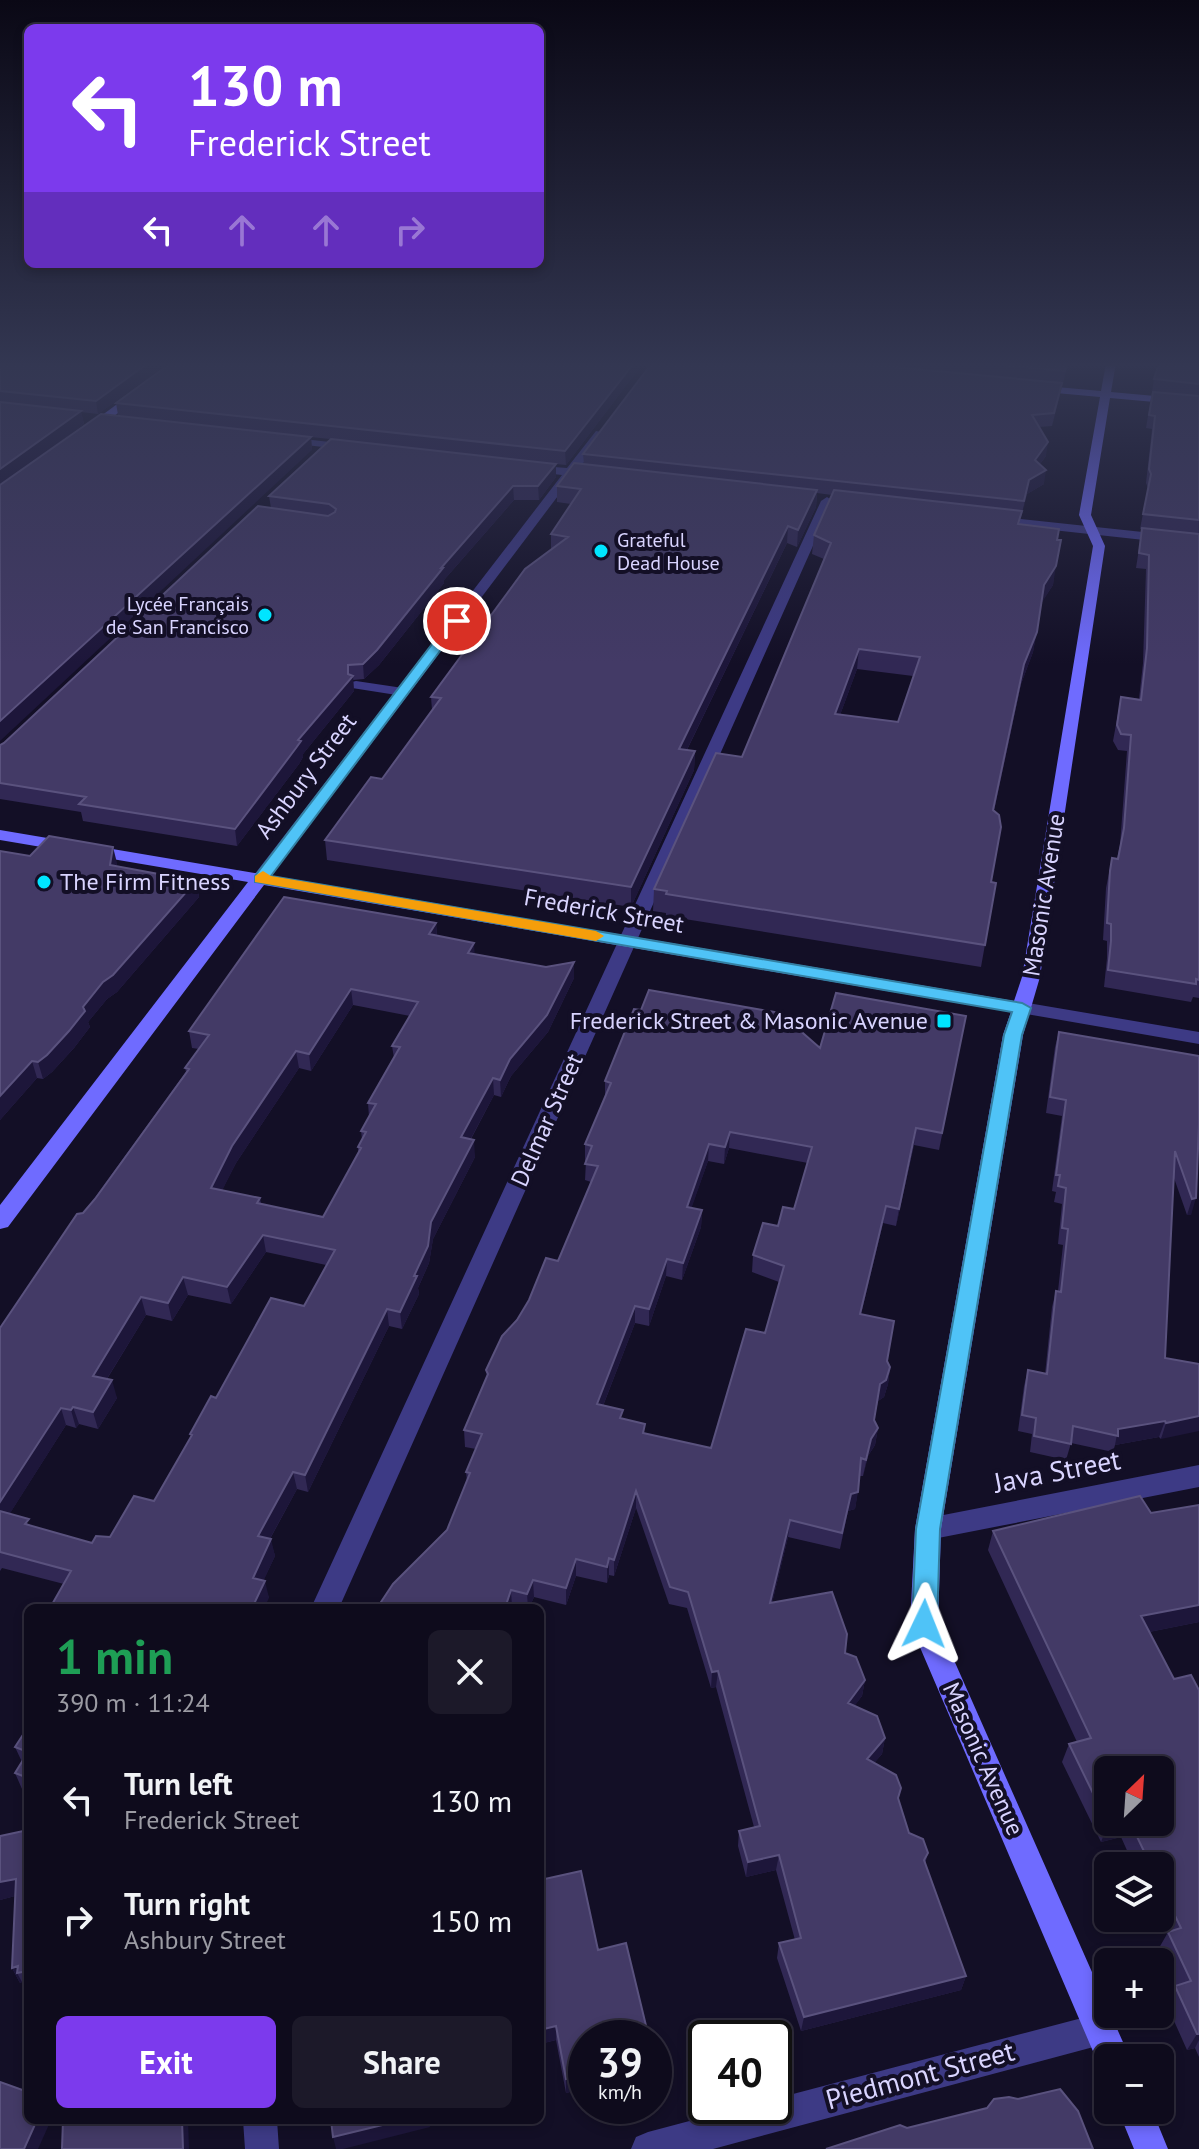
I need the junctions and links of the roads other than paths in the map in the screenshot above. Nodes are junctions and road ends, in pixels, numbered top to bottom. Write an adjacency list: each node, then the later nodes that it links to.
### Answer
1 (577, 463): 4 (street, Ashbury Street)
2 (1094, 463): 8 (street, Masonic Avenue)
3 (525, 467): 4 (street)
4 (570, 472): 5 (street); 11 (street, Ashbury Street)
5 (616, 477)
6 (826, 501): 14 (street, Delmar Street)
7 (975, 518): 8 (street)
8 (1092, 531): 9 (street); 15 (street, Masonic Avenue)
9 (1199, 542)
10 (356, 685): 11 (lane)
11 (403, 692): 13 (street, Ashbury Street)
12 (0, 835): 13 (street, Frederick Street)
13 (260, 879): 14 (street, Frederick Street); 17 (street, Ashbury Street)
14 (627, 941): 15 (street, Frederick Street); 20 (street, Delmar Street)
15 (1022, 1008): 16 (street, Frederick Street); 19 (street, Masonic Avenue)
16 (1199, 1038)
17 (0, 1221)
18 (1199, 1476): 19 (street, Java Street)
19 (928, 1529): 21 (street, Masonic Avenue)
20 (327, 1604)
21 (1107, 2043): 25 (street, Piedmont Street)
22 (260, 2124): 24 (street)
23 (1141, 2124): 26 (street)
24 (262, 2149)
25 (648, 2149)
26 (1151, 2149)

